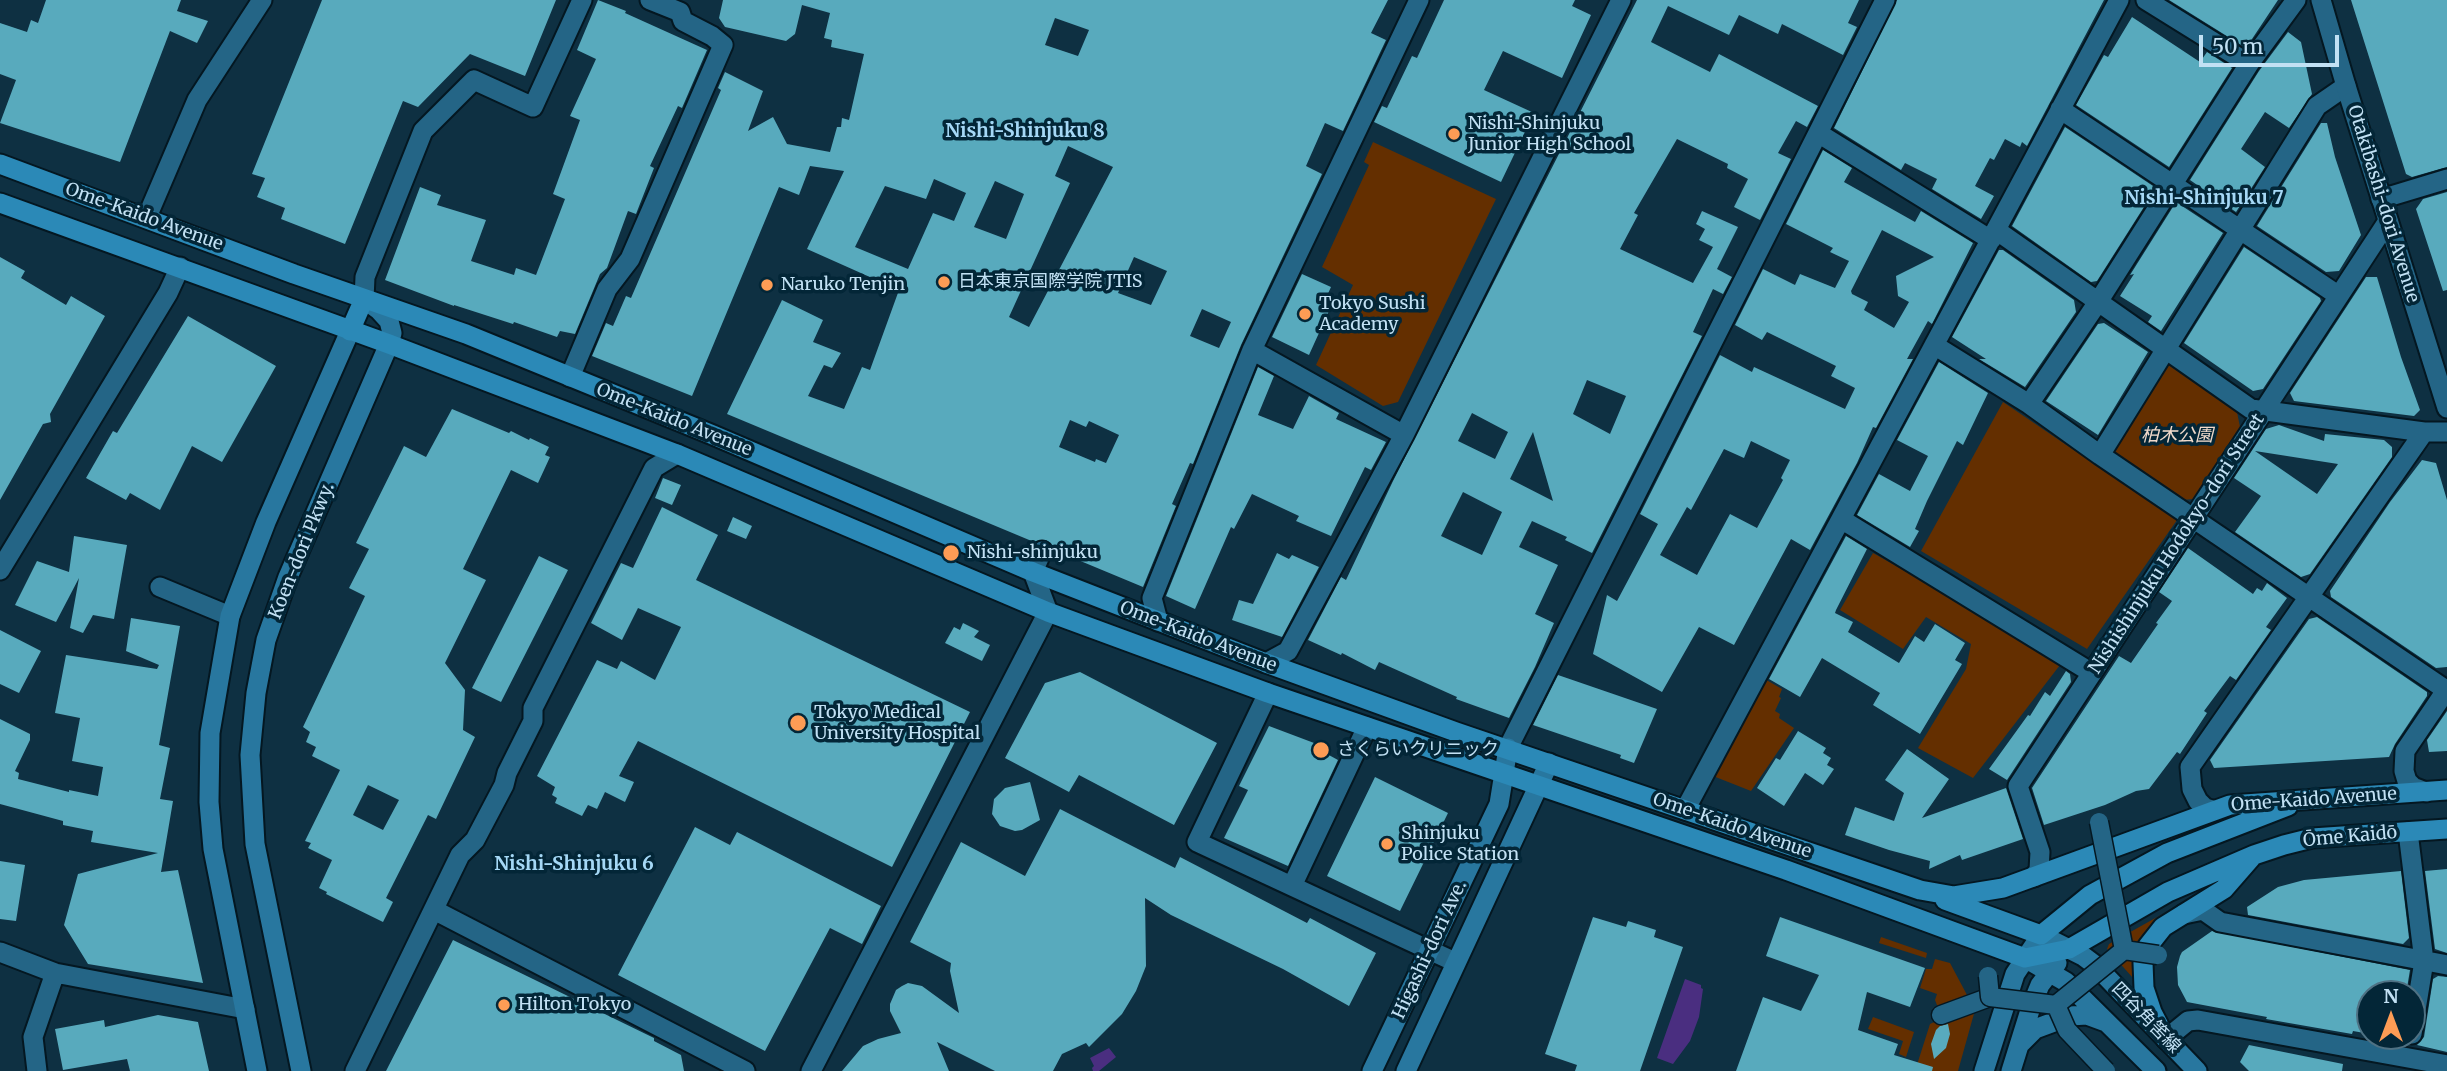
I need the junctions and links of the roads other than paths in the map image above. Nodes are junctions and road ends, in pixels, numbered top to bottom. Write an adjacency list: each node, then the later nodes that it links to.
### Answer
1 (262, 0): 21 (street)
2 (582, 0): 27 (street)
3 (650, 0): 11 (street)
4 (1419, 0): 33 (street)
5 (1621, 0): 40 (street)
6 (1885, 0): 15 (street)
7 (2119, 0): 14 (street)
8 (2146, 0): 12 (street)
9 (2296, 0): 12 (street)
10 (2321, 0): 13 (street, Otakibashi-dori Avenue)
11 (684, 6): 34 (street)
12 (2249, 64): 18 (street)
13 (2346, 86): 19 (street, Otakibashi-dori Avenue); 23 (street)
14 (2060, 109): 18 (street); 24 (street)
15 (1818, 133): 24 (street); 58 (street)
16 (0, 164): 21 (main road, Ome-Kaido Avenue)
17 (2447, 178): 19 (street)
18 (2173, 184): 23 (street); 28 (street)
19 (2381, 199): 22 (street, Otakibashi-dori Avenue)
20 (0, 203): 25 (main road, Ome-Kaido Avenue)
21 (147, 217): 27 (main road, Ome-Kaido Avenue)
22 (2388, 221): 26 (street, Nishishinjuku Hodokyo-dori Street); 36 (street, Otakibashi-dori Avenue)
23 (2241, 228): 26 (street); 32 (street)
24 (1993, 235): 28 (street); 31 (street)
25 (180, 267): 29 (main road, Ome-Kaido Avenue); 46 (street)
26 (2339, 296): 37 (street, Nishishinjuku Hodokyo-dori Street)
27 (364, 299): 29 (main road); 30 (main road); 34 (main road, Ome-Kaido Avenue)
28 (2098, 302): 32 (street); 35 (street)
29 (351, 331): 30 (main road, Ome-Kaido Avenue); 51 (main road)
30 (389, 344): 41 (main road, Ome-Kaido Avenue); 103 (main road, Koen-dori Pkwy.)
31 (1934, 345): 35 (street); 44 (street)
32 (2165, 348): 37 (street); 42 (street)
33 (1252, 350): 40 (street); 52 (street)
34 (570, 377): 47 (main road, Ome-Kaido Avenue)
35 (2029, 404): 42 (street)
36 (2447, 408)
37 (2265, 410): 38 (street); 43 (street, Nishishinjuku Hodokyo-dori Street)
38 (2424, 432): 39 (street); 49 (street)
39 (2447, 432)
40 (1404, 435): 53 (street)
41 (677, 454): 50 (main road, Ome-Kaido Avenue); 75 (street)
42 (2100, 455): 43 (street)
43 (2193, 518): 49 (street); 54 (street, Nishishinjuku Hodokyo-dori Street)
44 (1841, 519): 54 (street); 66 (street)
45 (1042, 551): 47 (street)
46 (0, 570)
47 (1033, 572): 50 (street); 52 (main road, Ome-Kaido Avenue)
48 (160, 587): 51 (street)
49 (2310, 597): 55 (street); 67 (street)
50 (1048, 612): 56 (main road, Ome-Kaido Avenue); 106 (street)
51 (230, 617): 93 (main road)
52 (1158, 621): 53 (main road, Ome-Kaido Avenue)
53 (1266, 663): 58 (main road, Ome-Kaido Avenue)
54 (2092, 673): 72 (street, Nishishinjuku Hodokyo-dori Street)
55 (2447, 689): 64 (street)
56 (1268, 693): 57 (main road, Ome-Kaido Avenue); 73 (street)
57 (1367, 727): 60 (main road, Ome-Kaido Avenue); 73 (street)
58 (1512, 739): 59 (main road, Ome-Kaido Avenue); 60 (main road, Higashi-dori Ave.); 61 (street)
59 (1549, 763): 61 (main road, Ome-Kaido Avenue); 62 (main road, Higashi-dori Ave.)
60 (1505, 773): 62 (main road, Ome-Kaido Avenue); 79 (main road, Higashi-dori Ave.)
61 (1583, 775): 66 (main road, Ome-Kaido Avenue)
62 (1539, 786): 84 (main road, Higashi-dori Ave.); 86 (main road, Ome-Kaido Avenue)
63 (2447, 790): 64 (main road)
64 (2426, 792): 65 (main road, Ome-Kaido Avenue)
65 (2302, 801): 67 (main road, Ome-Kaido Avenue); 77 (main road)
66 (1685, 810): 74 (main road, Ome-Kaido Avenue)
67 (2212, 810): 72 (main road, Ome-Kaido Avenue)
68 (2099, 822): 80 (street, bridge)
69 (2447, 829): 70 (main road, Ōme Kaidō)
70 (2408, 832): 71 (main road, Ōme Kaidō); 83 (street)
71 (2254, 855): 76 (main road); 78 (main road)
72 (2034, 877): 74 (main road, Ome-Kaido Avenue)
73 (1292, 886): 79 (street)
74 (1920, 890): 77 (main road)
75 (434, 910): 104 (street); 105 (street)
76 (2182, 915): 83 (street); 96 (main road)
77 (2041, 935): 78 (main road, 四谷角筈線); 86 (main road)
78 (2069, 949): 86 (main road); 89 (main road); 96 (main road, 四谷角筈線)
79 (1430, 950): 84 (street); 107 (main road, Higashi-dori Ave.)
80 (2124, 950): 82 (street, bridge); 92 (street, bridge)
81 (0, 952): 87 (street)
82 (2158, 955)
83 (2424, 961): 85 (street); 90 (street)
84 (1455, 962): 108 (main road, Higashi-dori Ave.)
85 (2447, 965)
86 (2020, 966): 89 (main road, 四谷角筈線); 109 (main road)
87 (55, 973): 93 (street); 101 (street)
88 (1988, 976): 91 (street, bridge)
89 (2058, 976): 95 (main road, 四谷角筈線); 97 (main road)
90 (2421, 980)
91 (1990, 997): 92 (street, bridge); 94 (street)
92 (2056, 1005): 111 (street, bridge)
93 (245, 1009): 102 (main road)
94 (1941, 1015)
95 (2111, 1025): 97 (main road); 112 (main road, 四谷角筈線)
96 (2166, 1039): 99 (street); 113 (main road, 四谷角筈線)
97 (2019, 1045): 110 (main road)
98 (2409, 1050): 99 (street)
99 (2408, 1058): 100 (street)
100 (2447, 1065)
101 (37, 1071)
102 (257, 1071)
103 (300, 1071)
104 (355, 1071)
105 (745, 1071)
106 (811, 1071)
107 (1372, 1071)
108 (1406, 1071)
109 (1984, 1071)
110 (2011, 1071)
111 (2106, 1071)
112 (2156, 1071)
113 (2197, 1071)

